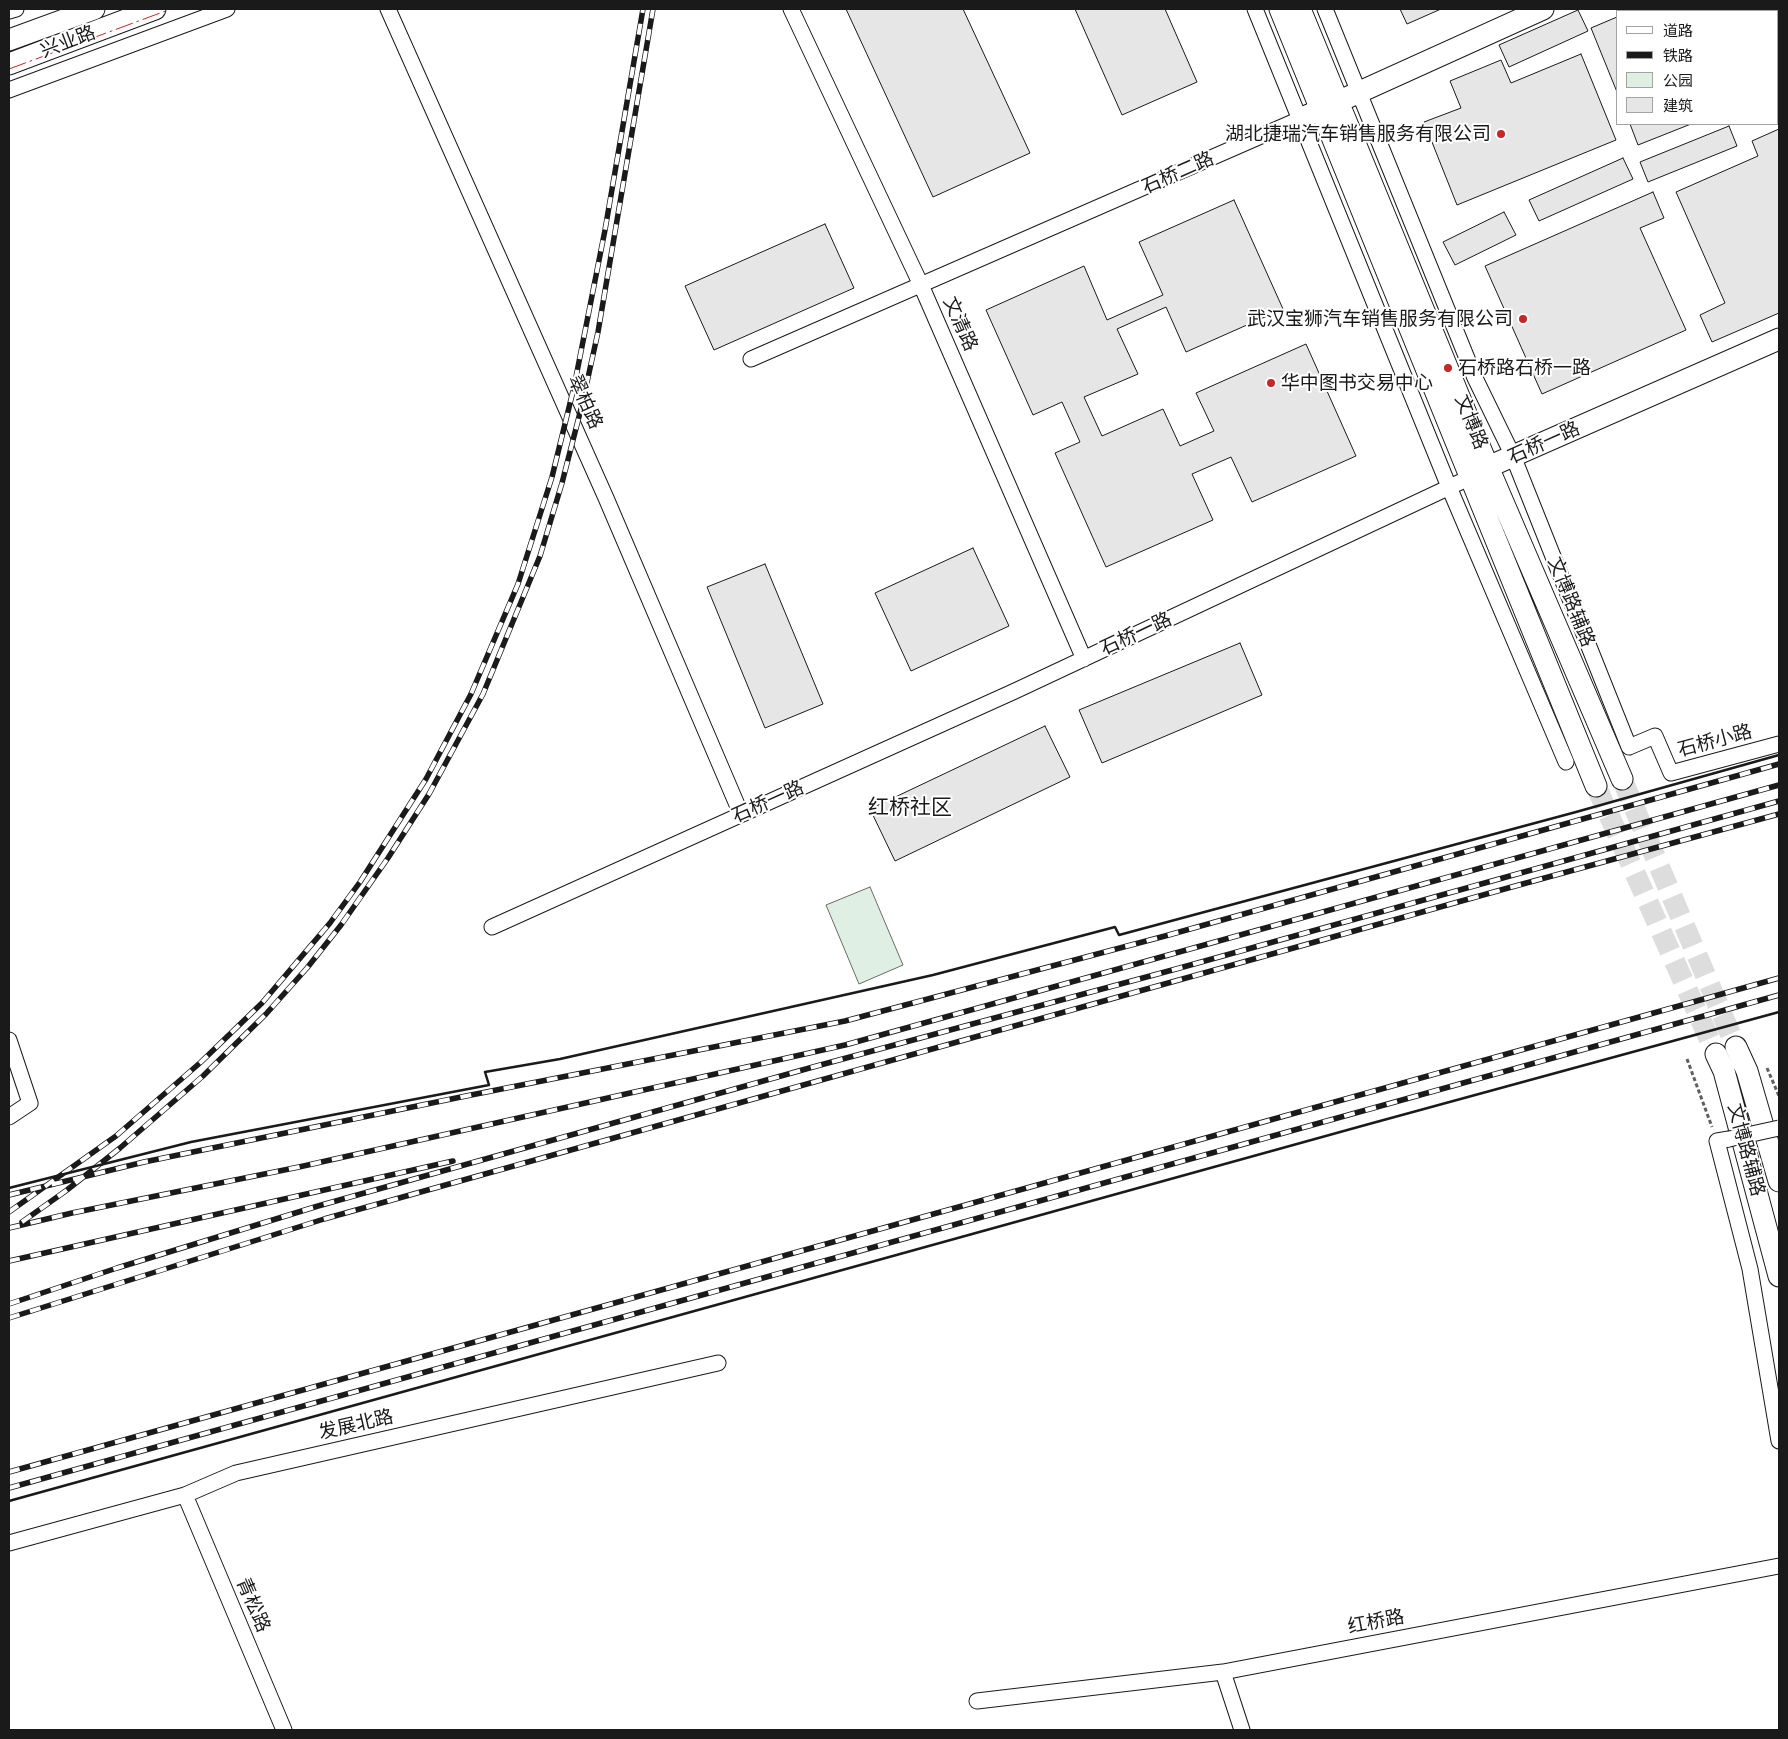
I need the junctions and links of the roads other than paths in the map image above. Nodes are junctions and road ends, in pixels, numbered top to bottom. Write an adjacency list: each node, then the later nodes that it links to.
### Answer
1 (16, 9): 12 (street)
2 (94, 9): 13 (main road, 兴业路)
3 (154, 9): 14 (main road, 兴业路)
4 (227, 9): 15 (street)
5 (388, 9): 31 (street, 翠柏路)
6 (791, 9): 19 (street, 文清路)
7 (1255, 9): 18 (street)
8 (1280, 9): 17 (main road, 文博路)
9 (1300, 9): 17 (main road, 文博路)
10 (1325, 9): 16 (street, 文博路辅路)
11 (1543, 9): 16 (main road, 石桥二路)
12 (9, 11)
13 (9, 40)
14 (9, 64)
15 (9, 90)
16 (1358, 93): 17 (main road, 石桥二路); 22 (street, 文博路辅路)
17 (1330, 106): 18 (main road, 石桥二路); 23 (main road, 文博路)
18 (1300, 119): 19 (street, 石桥二路); 24 (street)
19 (920, 285): 21 (street, 石桥二路); 25 (street, 文清路)
20 (1779, 338): 22 (main road, 石桥一路)
21 (751, 359)
22 (1513, 456): 23 (main road, 石桥一路); 27 (street, 文博路辅路)
23 (1480, 472): 24 (street, 石桥一路); 29 (main road, 文博路); 30 (main road)
24 (1449, 487): 25 (street, 石桥一路); 28 (street)
25 (1084, 659): 31 (street, 石桥一路)
26 (1779, 744): 27 (street, 石桥小路)
27 (1629, 747)
28 (1566, 762)
29 (1622, 779)
30 (1596, 786)
31 (741, 814): 32 (street, 石桥一路)
32 (492, 928)
33 (9, 1040): 36 (street)
34 (1736, 1047): 38 (main road)
35 (1716, 1054): 39 (main road, 文博路辅路)
36 (9, 1116)
37 (1779, 1128): 41 (street, bridge)
38 (1779, 1181)
39 (1779, 1276)
40 (718, 1363): 42 (street, 发展北路)
41 (1779, 1441)
42 (185, 1495): 43 (street, 发展北路); 47 (street, 青松路)
43 (9, 1543)
44 (1779, 1566): 45 (street, 红桥路)
45 (1223, 1672): 46 (street, 红桥路); 48 (street)
46 (977, 1701)
47 (284, 1730)
48 (1242, 1730)

